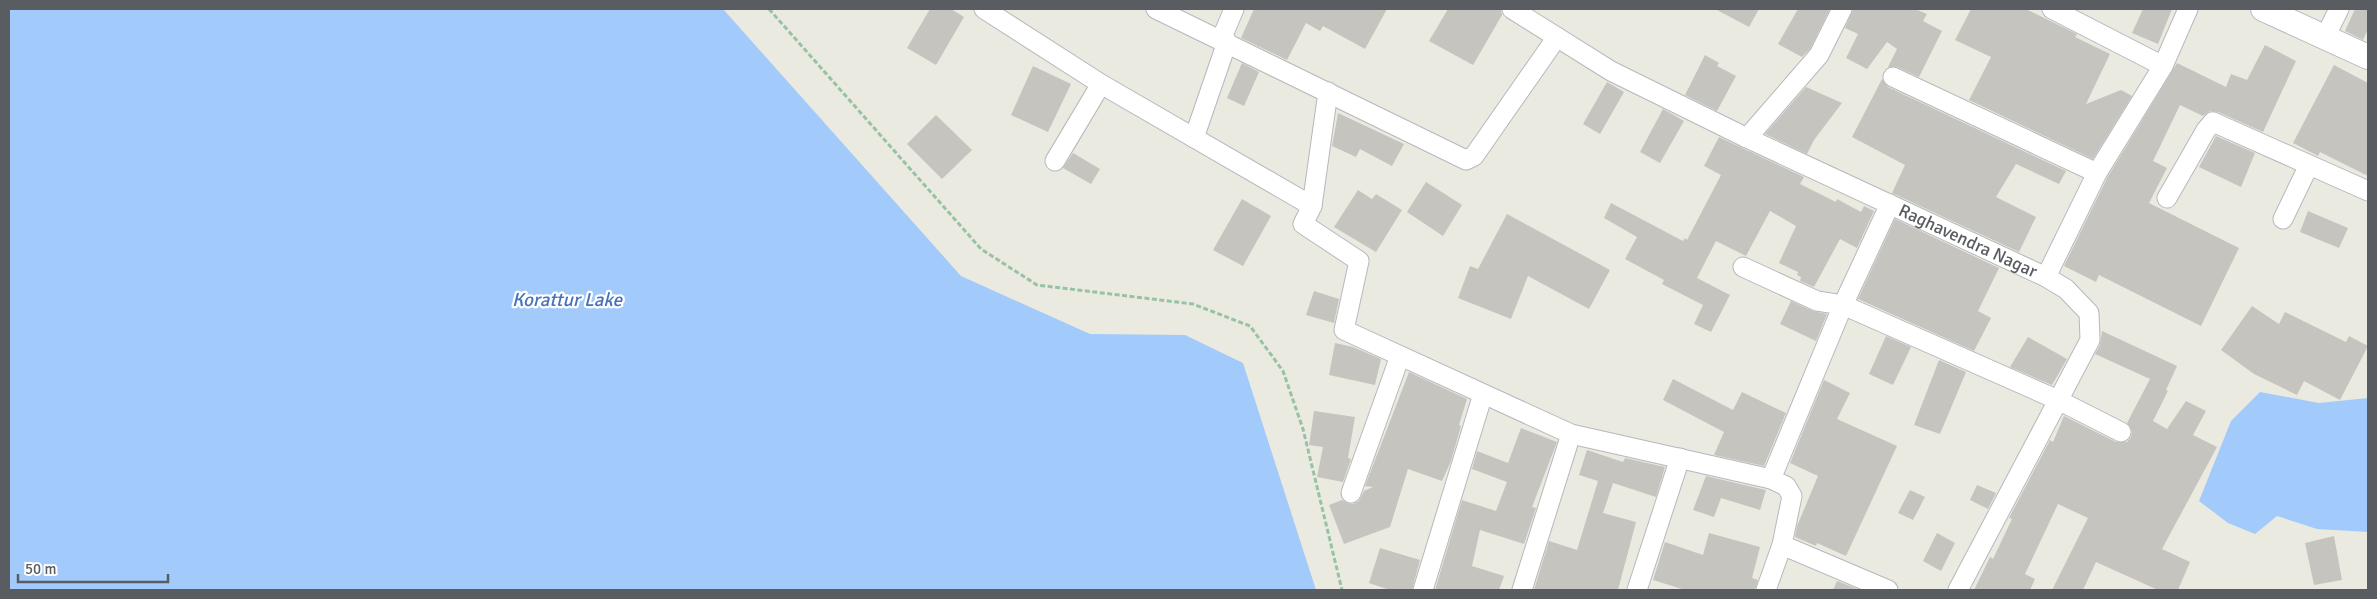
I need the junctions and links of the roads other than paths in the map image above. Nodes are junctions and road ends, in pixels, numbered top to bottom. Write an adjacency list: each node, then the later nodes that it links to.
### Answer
1 (984, 9): 16 (street)
2 (1156, 9): 12 (street)
3 (1234, 9): 12 (street)
4 (1512, 9): 10 (street, Raghavendra Nagar)
5 (1842, 9): 19 (street)
6 (2052, 9): 14 (street)
7 (2188, 9): 14 (street)
8 (2263, 9): 11 (street)
9 (2339, 9): 11 (street)
10 (1556, 37): 17 (street); 19 (street, Raghavendra Nagar)
11 (2325, 37): 13 (street)
12 (1224, 41): 17 (street); 18 (street)
13 (2368, 57)
14 (2163, 66): 22 (street)
15 (1893, 76): 22 (street)
16 (1101, 84): 18 (street); 20 (street)
17 (1328, 92): 26 (street)
18 (1194, 138): 26 (street)
19 (1747, 138): 25 (street, Raghavendra Nagar)
20 (1054, 161)
21 (2310, 165): 23 (street); 24 (street); 27 (street)
22 (2097, 173): 29 (street)
23 (2368, 191)
24 (2167, 198)
25 (1890, 204): 29 (street, Raghavendra Nagar); 30 (street)
26 (1312, 206): 31 (street)
27 (2283, 220)
28 (1743, 267): 30 (street)
29 (2046, 277): 33 (street, Raghavendra Nagar)
30 (1843, 305): 33 (street); 37 (street)
31 (1400, 356): 32 (street); 38 (street)
32 (1483, 394): 35 (street); 40 (street)
33 (2058, 400): 34 (street); 45 (street, Raghavendra Nagar)
34 (2121, 432)
35 (1571, 434): 36 (street); 41 (street)
36 (1680, 458): 37 (street); 42 (street)
37 (1771, 479): 39 (street)
38 (1351, 493)
39 (1782, 545): 43 (street); 44 (street)
40 (1423, 590)
41 (1522, 590)
42 (1638, 590)
43 (1766, 590)
44 (1888, 590)
45 (1958, 590)

